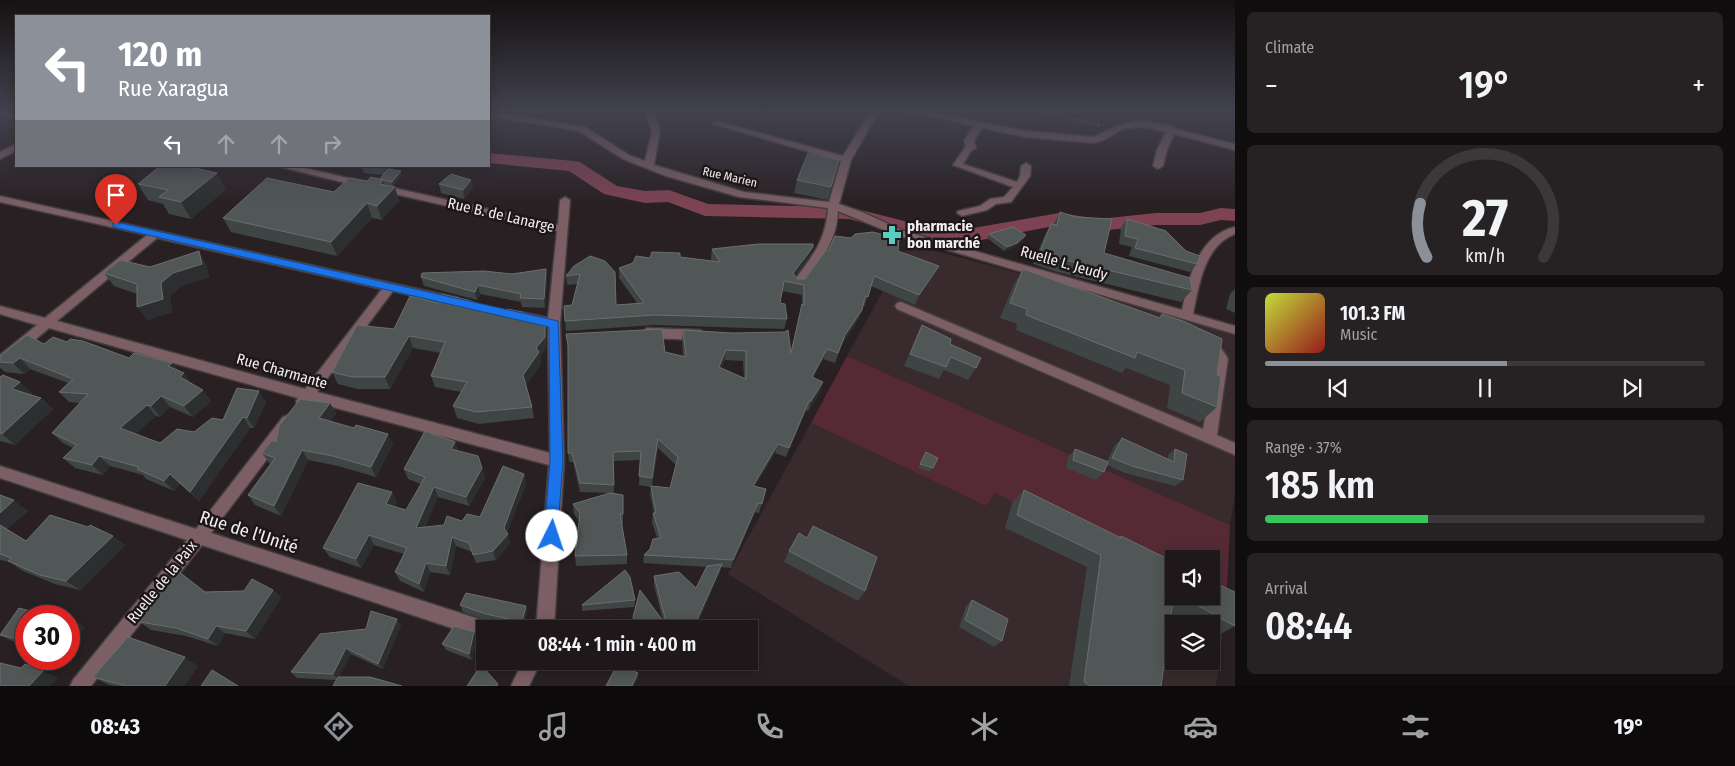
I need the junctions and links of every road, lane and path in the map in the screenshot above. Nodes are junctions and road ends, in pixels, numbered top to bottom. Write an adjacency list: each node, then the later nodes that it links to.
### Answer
1 (604, 143): 12 (street, Rue Marien)
2 (654, 143): 12 (street)
3 (785, 143): 11 (street)
4 (856, 143): 11 (street)
5 (970, 143): 16 (street)
6 (1165, 143): 14 (street)
7 (1221, 143): 9 (street)
8 (15, 147): 10 (street)
9 (1235, 147)
10 (0, 156)
11 (846, 160): 19 (street)
12 (649, 166): 19 (street, Rue Marien)
13 (1026, 166): 16 (street)
14 (1158, 166)
15 (286, 167): 22 (street, Rue B. de Lanarge)
16 (1019, 186): 20 (street)
17 (0, 199): 24 (street)
18 (564, 200): 22 (street)
19 (833, 206): 21 (street, Rue Marien); 26 (street)
20 (962, 213)
21 (858, 214): 33 (street, Ruelle L. Jeudy)
22 (562, 229): 35 (street, Rue B. de Lanarge)
23 (1235, 230): 33 (street)
24 (155, 234): 28 (street); 34 (street)
25 (807, 248): 26 (street)
26 (824, 248): 27 (street)
27 (798, 284)
28 (390, 287): 29 (street); 41 (street, Ruelle de la Paix)
29 (467, 304)
30 (901, 306): 42 (street)
31 (0, 310): 34 (street, Rue Charmante)
32 (506, 313): 35 (street)
33 (1186, 315): 36 (street, Ruelle L. Jeudy)
34 (49, 322): 40 (street); 41 (street, Rue Charmante)
35 (554, 324): 44 (street, Rue B. de Lanarge)
36 (1235, 330)
37 (634, 334): 38 (street)
38 (711, 335)
39 (1196, 340): 42 (street)
40 (0, 362)
41 (307, 395): 44 (street, Rue Charmante); 46 (street, Ruelle de la Paix)
42 (1209, 438): 43 (street)
43 (1235, 449)
44 (557, 461): 47 (street, Rue B. de Lanarge)
45 (0, 472): 46 (street, Rue de l'Unité)
46 (199, 537): 48 (street, Rue de l'Unité); 50 (street, Ruelle de la Paix)
47 (546, 620)
48 (476, 627)
49 (528, 670): 51 (street)
50 (79, 686)
51 (520, 686)

